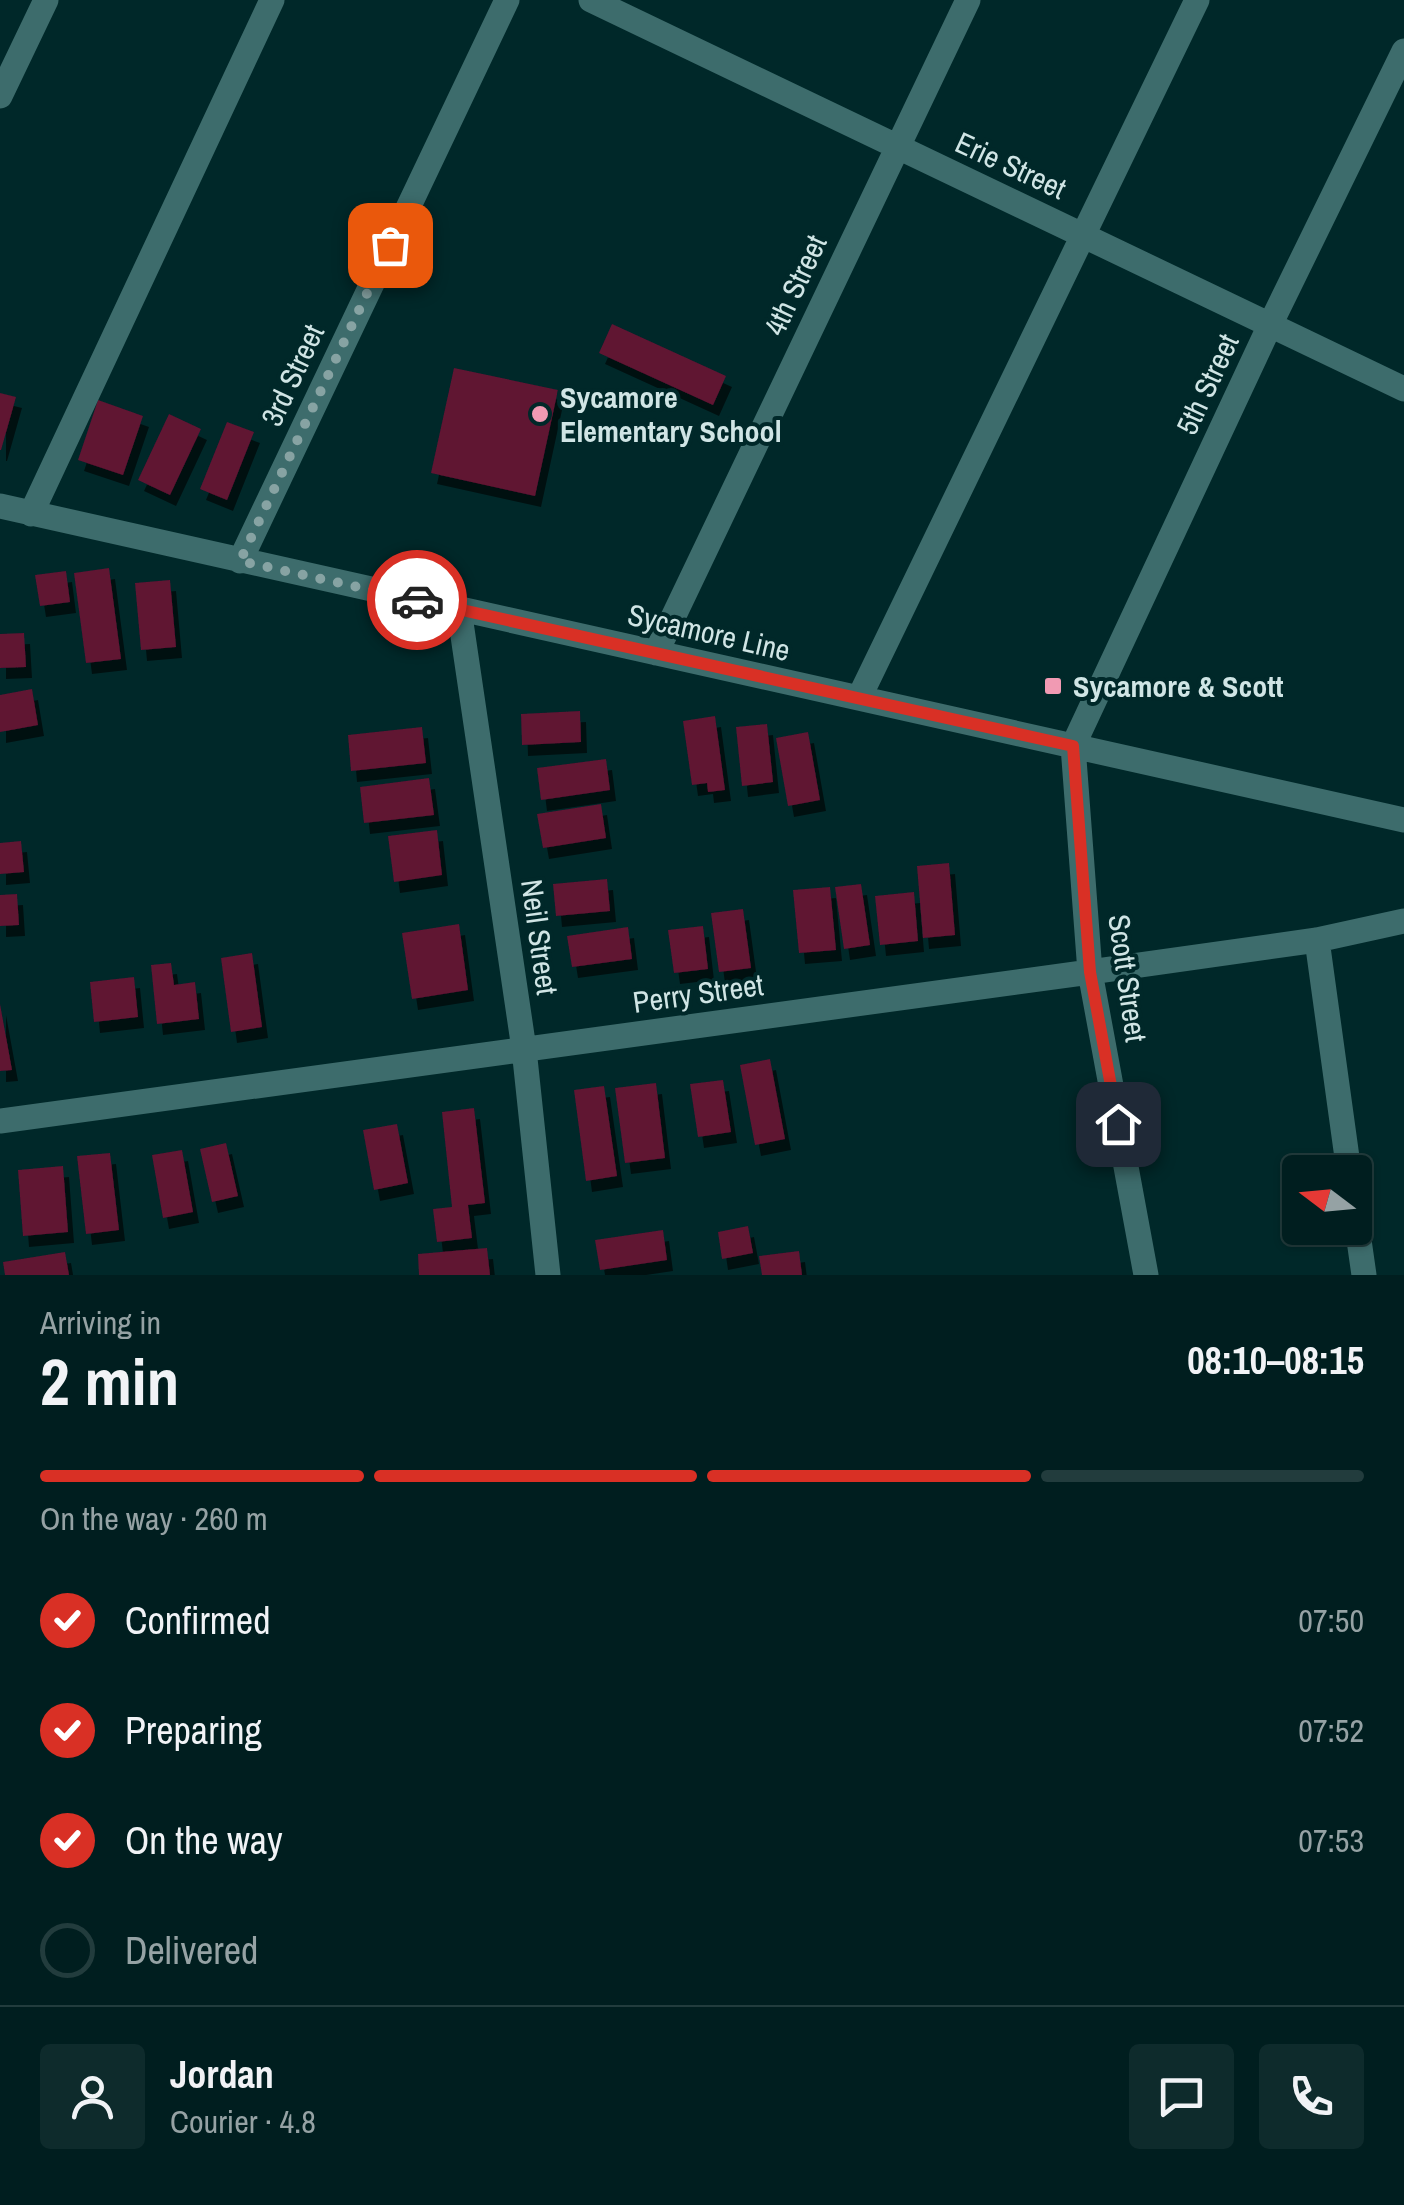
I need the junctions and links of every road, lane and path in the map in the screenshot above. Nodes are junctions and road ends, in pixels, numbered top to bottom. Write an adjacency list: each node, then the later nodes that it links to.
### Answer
1 (46, 0): 8 (street)
2 (272, 0): 14 (street)
3 (507, 0): 16 (street, 3rd Street)
4 (591, 0): 9 (street, Erie Street)
5 (968, 0): 9 (street, 4th Street)
6 (1198, 0): 10 (street)
7 (1404, 51): 11 (street, 5th Street)
8 (0, 96)
9 (896, 148): 10 (street, Erie Street); 18 (street, 4th Street)
10 (1083, 234): 11 (street, Erie Street); 19 (street)
11 (1270, 325): 12 (street, Erie Street); 20 (street, 5th Street)
12 (1404, 389)
13 (0, 506): 14 (street, Sycamore Line)
14 (31, 514): 15 (street); 16 (street, Sycamore Line)
15 (0, 520)
16 (240, 561): 17 (street, Sycamore Line)
17 (459, 610): 18 (street, Sycamore Line); 25 (street, Neil Street)
18 (656, 653): 19 (street, Sycamore Line)
19 (859, 698): 20 (street, Sycamore Line)
20 (1073, 746): 21 (street, Sycamore Line); 24 (street, Scott Street)
21 (1404, 820)
22 (1404, 921): 23 (street, Perry Street)
23 (1316, 940): 24 (street, Perry Street); 27 (street)
24 (1090, 972): 25 (street, Perry Street); 30 (street, Scott Street)
25 (524, 1049): 26 (street, Perry Street); 29 (street, Neil Street)
26 (0, 1121)
27 (1348, 1155)
28 (1360, 1245): 31 (street)
29 (548, 1275)
30 (1146, 1275)
31 (1364, 1275)

